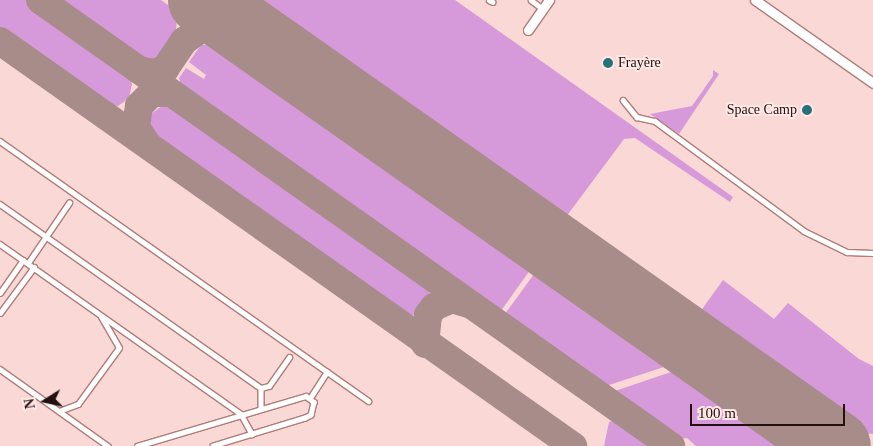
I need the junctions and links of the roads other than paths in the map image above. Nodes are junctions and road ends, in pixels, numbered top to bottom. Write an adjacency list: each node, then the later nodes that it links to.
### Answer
1 (532, 0): 4 (lane)
2 (549, 0): 4 (street)
3 (755, 0): 6 (street)
4 (543, 9): 5 (street)
5 (528, 30)
6 (873, 83)
7 (623, 100): 13 (lane)
8 (0, 141): 21 (lane)
9 (69, 203): 11 (lane)
10 (0, 204): 11 (lane)
11 (46, 238): 14 (lane); 22 (lane)
12 (0, 244): 14 (lane)
13 (873, 253)
14 (26, 262): 15 (lane); 16 (lane)
15 (34, 267): 17 (lane); 18 (lane)
16 (0, 294)
17 (0, 313)
18 (100, 315): 26 (lane); 27 (lane)
19 (289, 357): 22 (lane)
20 (0, 369): 26 (lane)
21 (327, 372): 23 (lane); 24 (lane)
22 (261, 388): 25 (lane)
23 (310, 398): 25 (lane); 28 (lane)
24 (368, 400)
25 (261, 408): 27 (lane)
26 (59, 411): 29 (lane)
27 (241, 414): 28 (lane); 32 (lane)
28 (252, 434): 33 (lane)
29 (96, 437): 30 (lane); 31 (lane)
30 (96, 446)
31 (108, 446)
32 (137, 446)
33 (213, 446)

